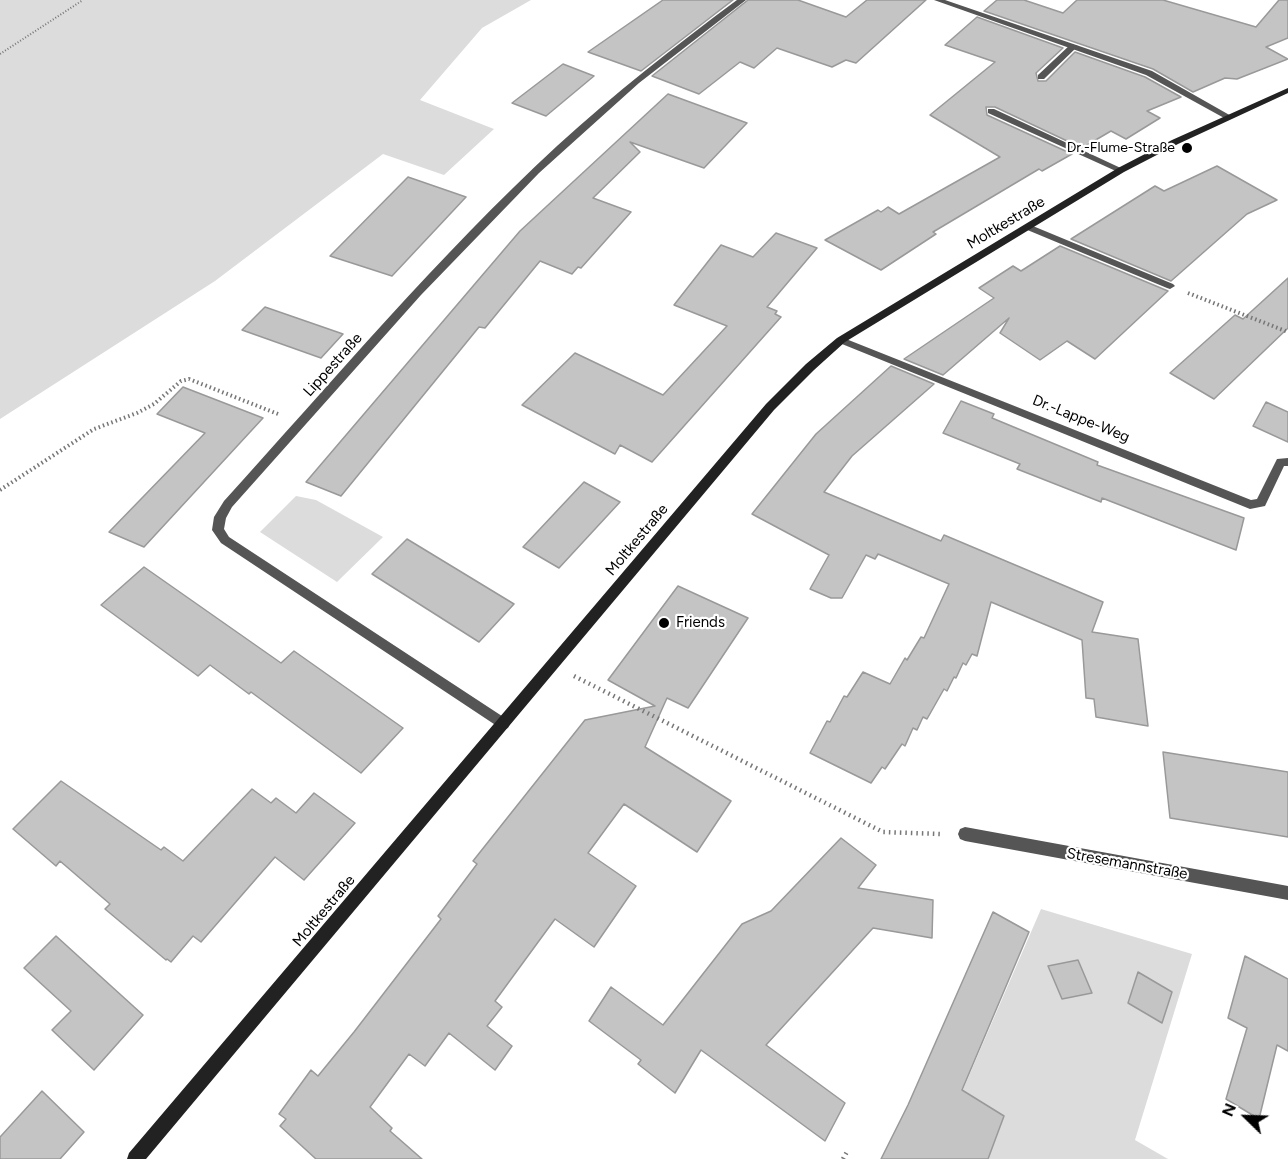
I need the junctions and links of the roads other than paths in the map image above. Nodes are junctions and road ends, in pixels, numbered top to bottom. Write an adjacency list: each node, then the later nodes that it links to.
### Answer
1 (742, 0): 13 (street, Lippestraße)
2 (938, 0): 3 (street)
3 (1074, 46): 4 (street); 7 (street)
4 (1041, 77)
5 (1288, 90): 7 (street, Moltkestraße)
6 (991, 111): 8 (street)
7 (1229, 117): 8 (street, Moltkestraße)
8 (1121, 170): 9 (street, Moltkestraße)
9 (1028, 227): 10 (street); 11 (street, Moltkestraße)
10 (1170, 286)
11 (841, 340): 12 (street, Dr.-Lappe-Weg); 13 (street, Moltkestraße)
12 (1288, 462)
13 (503, 724): 16 (street, Moltkestraße)
14 (965, 834): 15 (street, Stresemannstraße)
15 (1288, 893)
16 (135, 1159)

